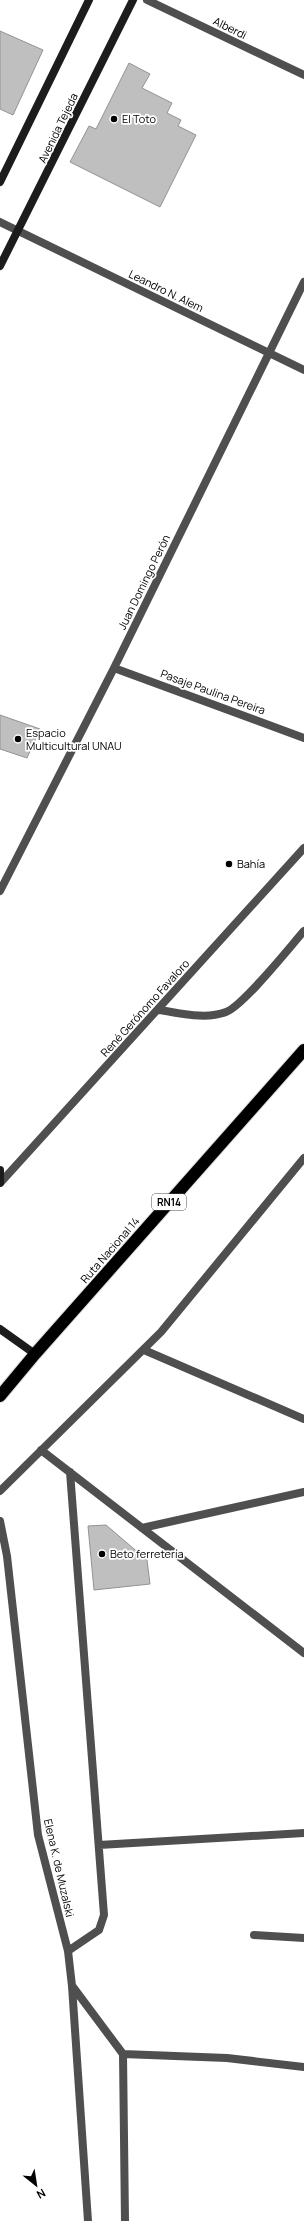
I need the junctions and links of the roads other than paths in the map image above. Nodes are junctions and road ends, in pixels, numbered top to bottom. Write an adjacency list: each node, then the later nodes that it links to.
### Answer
1 (89, 0): 5 (main road)
2 (133, 0): 7 (main road, Avenida Tejeda)
3 (147, 0): 4 (street, Alberdi)
4 (304, 76)
5 (0, 182)
6 (0, 222): 7 (street, Leandro N. Alem)
7 (18, 232): 8 (main road, Avenida Tejeda); 10 (street, Leandro N. Alem)
8 (0, 266)
9 (304, 282): 10 (street, Juan Domingo Perón)
10 (269, 352): 11 (street, Leandro N. Alem); 12 (street, Juan Domingo Perón)
11 (304, 370)
12 (114, 668): 13 (street, Pasaje Paulina Pereira); 15 (street, Juan Domingo Perón)
13 (304, 738)
14 (304, 848): 17 (street, René Gerónomo Favaloro)
15 (0, 891)
16 (304, 931): 17 (street)
17 (159, 1010): 21 (street, René Gerónomo Favaloro)
18 (304, 1050): 24 (highway, Ruta Nacional 14 / RN14)
19 (304, 1158): 23 (street)
20 (0, 1170): 21 (main road)
21 (1, 1183)
22 (0, 1329): 24 (main road)
23 (144, 1350): 26 (street); 27 (street)
24 (35, 1354): 25 (highway, Ruta Nacional 14 / RN14)
25 (0, 1396)
26 (304, 1419)
27 (41, 1450): 28 (street); 29 (street)
28 (70, 1472): 32 (street); 35 (street)
29 (0, 1491)
30 (304, 1492): 32 (street)
31 (0, 1521): 38 (street, Elena K. de Muzalski)
32 (142, 1528): 33 (street)
33 (304, 1653)
34 (304, 1833): 35 (street)
35 (99, 1845): 38 (street)
36 (254, 1935): 37 (street)
37 (304, 1938)
38 (68, 1951): 39 (street, Elena K. de Muzalski)
39 (72, 1986): 40 (street); 42 (street, Elena K. de Muzalski)
40 (123, 2054): 41 (street); 43 (street)
41 (304, 2067)
42 (88, 2221)
43 (125, 2221)

